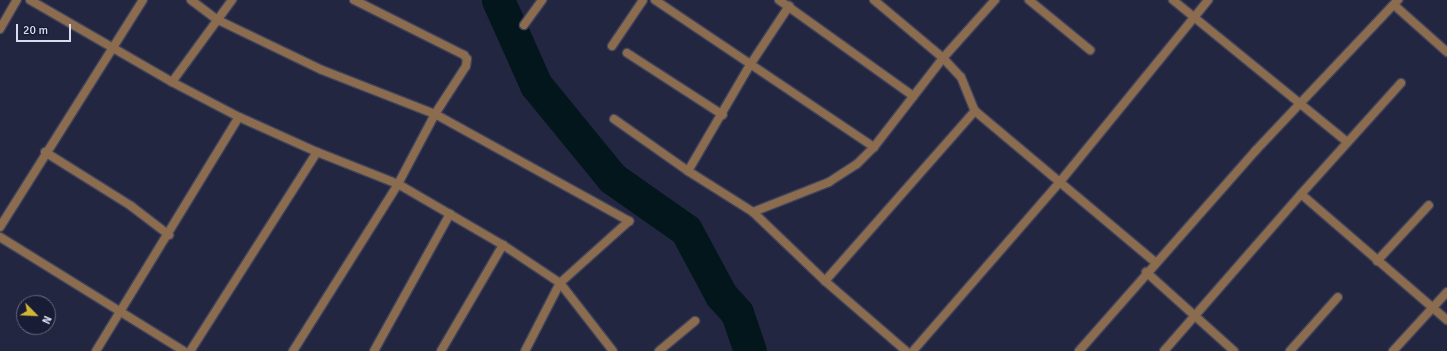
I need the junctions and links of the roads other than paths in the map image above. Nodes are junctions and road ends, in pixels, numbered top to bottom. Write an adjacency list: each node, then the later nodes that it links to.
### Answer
1 (17, 0): 21 (street)
2 (30, 0): 23 (street)
3 (143, 0): 23 (street)
4 (191, 0): 19 (street)
5 (232, 0): 19 (street)
6 (354, 0): 34 (street)
7 (542, 0): 20 (street)
8 (643, 0): 22 (street)
9 (655, 0): 28 (street)
10 (779, 0): 17 (street)
11 (874, 0): 27 (street)
12 (995, 0): 27 (street)
13 (1029, 0): 24 (street)
14 (1173, 0): 18 (street)
15 (1208, 0): 18 (street)
16 (1396, 2): 25 (street); 32 (street)
17 (789, 6): 28 (street); 31 (street)
18 (1193, 17): 32 (street); 43 (street)
19 (218, 20): 29 (street); 34 (street)
20 (524, 25)
21 (0, 29)
22 (612, 46)
23 (111, 47): 29 (street); 40 (street)
24 (1090, 50)
25 (1447, 52)
26 (627, 53): 35 (street)
27 (943, 58): 31 (street); 33 (street)
28 (750, 65): 35 (street); 39 (street)
29 (172, 82): 36 (street)
30 (1401, 83): 38 (street)
31 (914, 96): 39 (street)
32 (1301, 104): 38 (street); 54 (street)
33 (976, 111): 43 (street); 56 (street)
34 (435, 114): 44 (street); 57 (street)
35 (723, 115): 42 (street)
36 (239, 117): 41 (street); 50 (street)
37 (614, 119): 42 (street)
38 (1347, 142): 45 (street)
39 (874, 146): 47 (street)
40 (45, 152): 49 (street); 50 (street)
41 (317, 152): 44 (street); 67 (street)
42 (688, 171): 47 (street)
43 (1059, 183): 54 (street); 75 (street)
44 (398, 184): 48 (street); 68 (street)
45 (1302, 194): 53 (street); 62 (street)
46 (1429, 205): 53 (street)
47 (753, 212): 56 (street)
48 (450, 214): 52 (street); 69 (street)
49 (0, 227)
50 (169, 235): 61 (street)
51 (0, 236): 61 (street)
52 (503, 244): 57 (street); 70 (street)
53 (1377, 261): 60 (street)
54 (1155, 262): 55 (street)
55 (1146, 272): 62 (street); 76 (street)
56 (825, 281): 74 (street)
57 (560, 282): 71 (street); 72 (street)
58 (1447, 292): 60 (street)
59 (1338, 297): 79 (street)
60 (1433, 308): 64 (street); 80 (street)
61 (119, 311): 65 (street); 66 (street)
62 (1194, 315): 77 (street); 78 (street)
63 (695, 320): 73 (street)
64 (1447, 320)
65 (96, 351)
66 (184, 351)
67 (190, 351)
68 (293, 351)
69 (374, 351)
70 (441, 351)
71 (525, 351)
72 (613, 351)
73 (659, 351)
74 (906, 351)
75 (913, 351)
76 (1079, 351)
77 (1164, 351)
78 (1234, 351)
79 (1290, 351)
80 (1394, 351)

